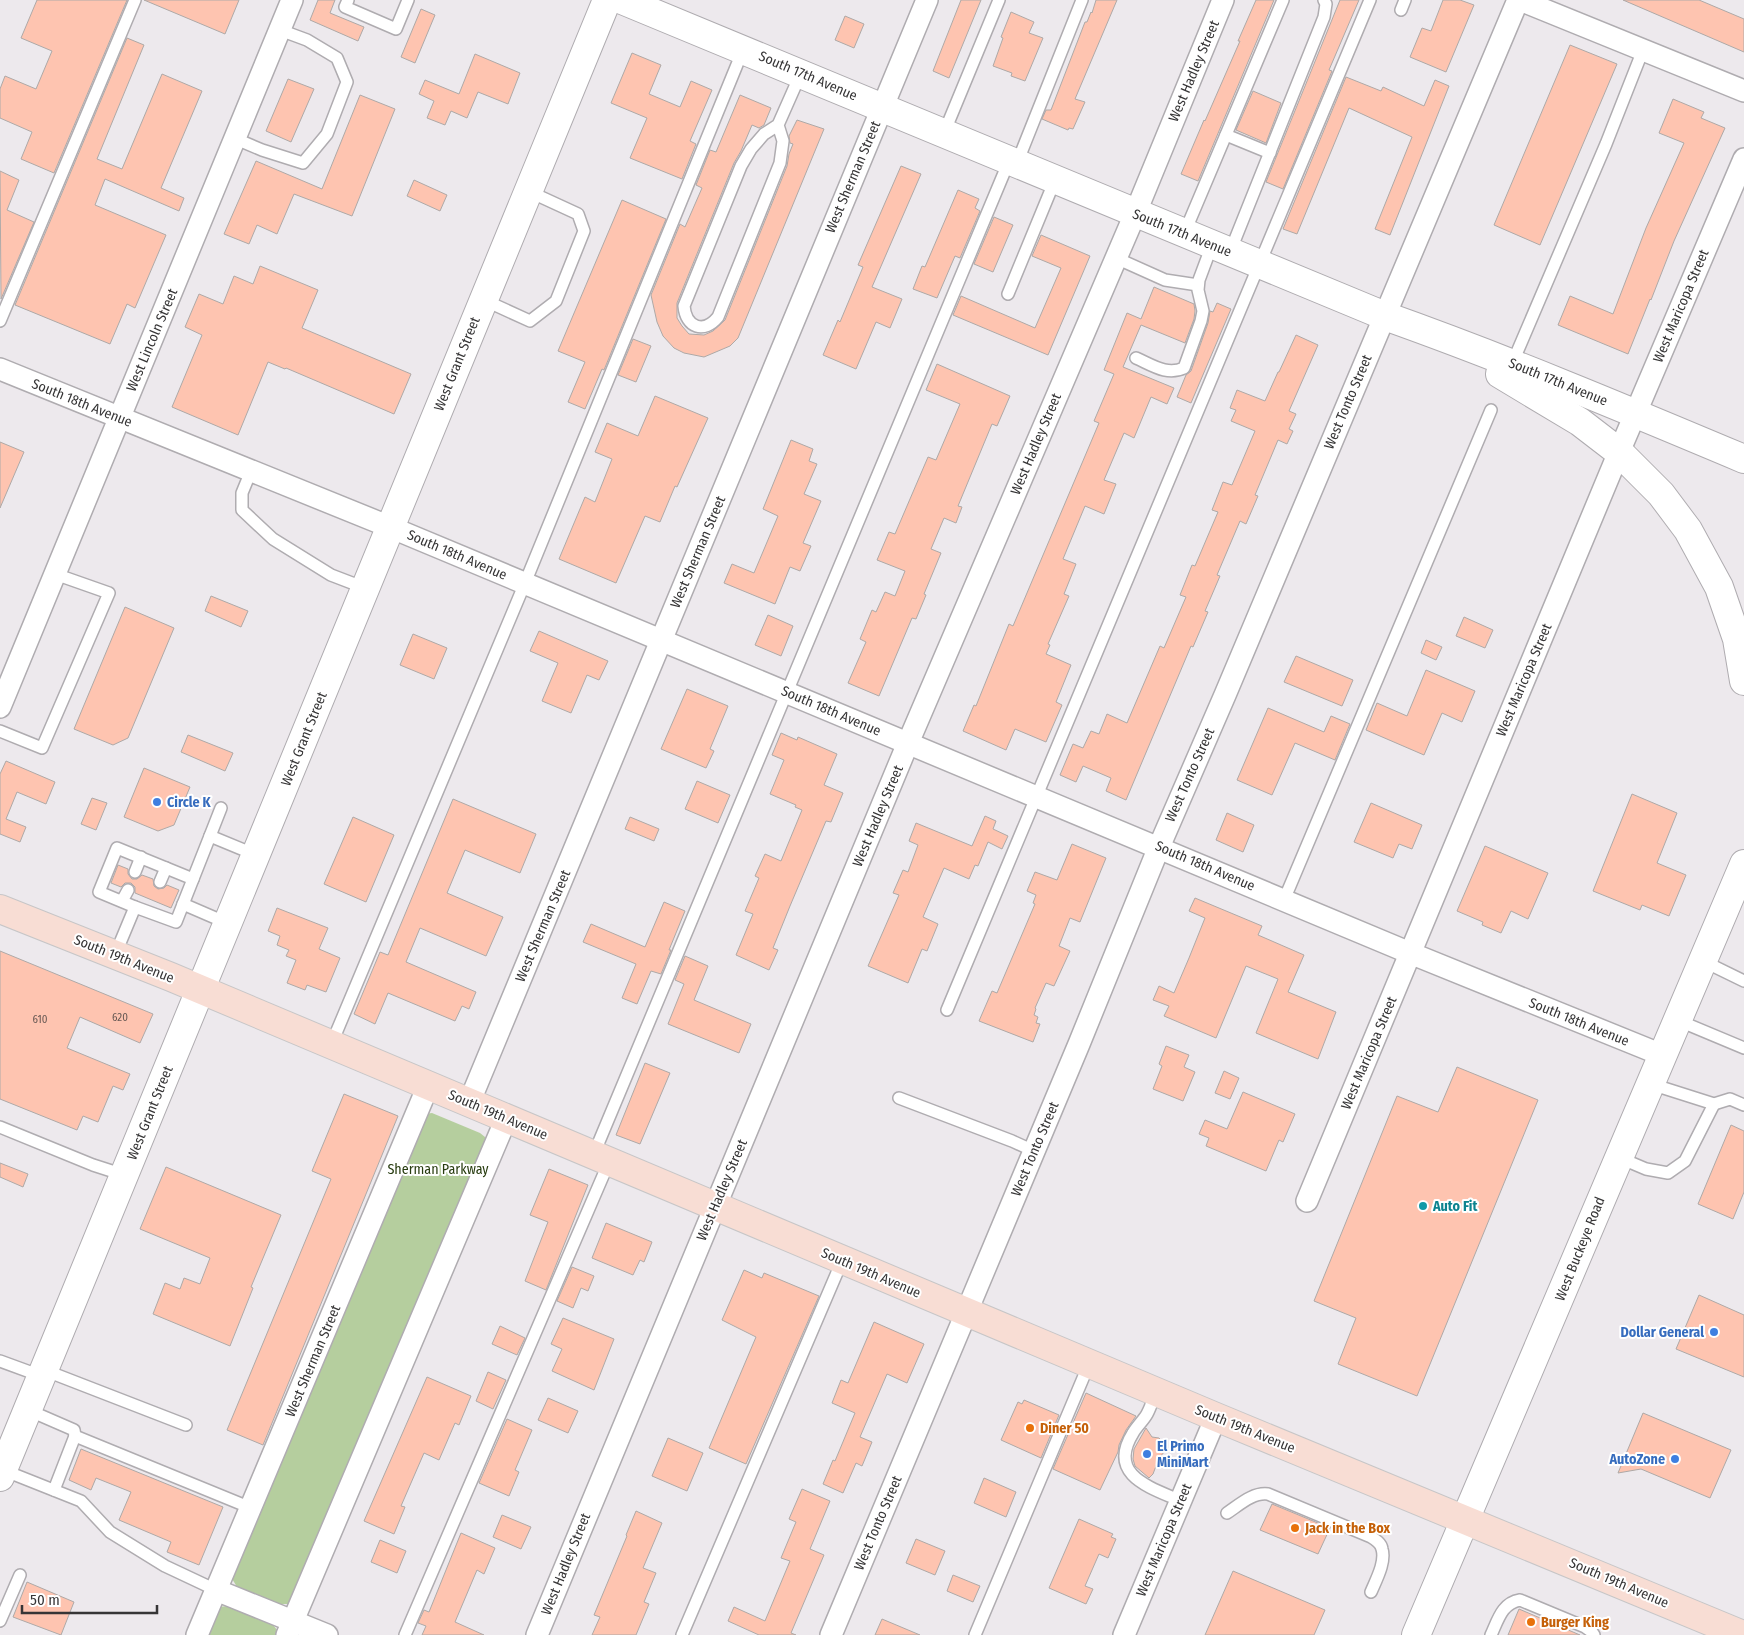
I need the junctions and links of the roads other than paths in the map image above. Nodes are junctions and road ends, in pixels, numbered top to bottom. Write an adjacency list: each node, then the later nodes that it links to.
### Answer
1 (135, 0): 39 (lane)
2 (292, 0): 15 (street, West Lincoln Street)
3 (348, 0): 4 (lane)
4 (408, 0)
5 (607, 0): 29 (main road, West Grant Street)
6 (622, 0): 16 (main road, South 17th Avenue)
7 (927, 0): 20 (street, West Sherman Street)
8 (999, 0): 22 (lane)
9 (1082, 0): 27 (lane)
10 (1223, 0): 30 (street, West Hadley Street)
11 (1284, 0): 23 (lane)
12 (1324, 0): 25 (lane)
13 (1370, 0): 34 (lane)
14 (1519, 0): 17 (street); 38 (street, West Tonto Street)
15 (280, 30): 24 (street, West Lincoln Street); 24 (lane)
16 (743, 50): 18 (main road, South 17th Avenue); 51 (lane)
17 (1643, 50): 19 (street); 41 (lane)
18 (801, 73): 20 (main road, South 17th Avenue); 21 (lane)
19 (1744, 90)
20 (882, 107): 22 (main road, South 17th Avenue); 53 (street, West Sherman Street)
21 (778, 125): 21 (lane)
22 (944, 133): 27 (main road, South 17th Avenue)
23 (1226, 135): 25 (lane); 31 (lane)
24 (236, 139): 45 (street, West Lincoln Street)
25 (1270, 153): 32 (lane)
26 (1744, 159): 44 (street, West Maricopa Street)
27 (1013, 163): 28 (main road, South 17th Avenue); 55 (lane)
28 (1055, 180): 30 (main road, South 17th Avenue); 36 (lane)
29 (528, 191): 37 (main road, West Grant Street); 37 (lane)
30 (1135, 214): 31 (main road, South 17th Avenue); 33 (street, West Hadley Street)
31 (1184, 234): 32 (main road, South 17th Avenue)
32 (1221, 249): 34 (main road, South 17th Avenue); 35 (lane)
33 (1116, 258): 35 (lane); 58 (street, West Hadley Street)
34 (1258, 264): 38 (main road, South 17th Avenue); 59 (lane)
35 (1198, 285): 40 (lane)
36 (1008, 294)
37 (484, 300): 49 (main road, West Grant Street)
38 (1385, 316): 41 (main road, South 17th Avenue); 46 (main road); 62 (street, West Tonto Street)
39 (0, 321)
40 (1136, 358)
41 (1512, 364): 44 (main road, South 17th Avenue)
42 (0, 369): 45 (street, South 18th Avenue)
43 (1491, 410): 72 (lane)
44 (1636, 413): 46 (street, West Maricopa Street); 47 (main road, South 17th Avenue)
45 (119, 418): 48 (street, South 18th Avenue); 50 (street, West Lincoln Street)
46 (1619, 452): 54 (main road); 79 (street, West Maricopa Street)
47 (1744, 459)
48 (252, 471): 49 (street, South 18th Avenue); 52 (lane)
49 (390, 527): 51 (street, South 18th Avenue); 52 (main road, West Grant Street)
50 (55, 574): 56 (street, West Lincoln Street); 57 (lane)
51 (525, 583): 53 (street, South 18th Avenue); 86 (lane)
52 (365, 588): 63 (main road, West Grant Street)
53 (661, 640): 55 (street, South 18th Avenue); 92 (street, West Sherman Street)
54 (1744, 681)
55 (787, 692): 58 (street, South 18th Avenue); 99 (lane)
56 (0, 707)
57 (0, 731)
58 (908, 743): 59 (street, South 18th Avenue); 102 (street, West Hadley Street)
59 (1038, 796): 62 (street, South 18th Avenue); 84 (lane)
60 (221, 808): 61 (lane)
61 (210, 836): 63 (lane); 68 (lane)
62 (1159, 847): 72 (street, South 18th Avenue); 97 (street, West Tonto Street)
63 (256, 855): 78 (main road, West Grant Street)
64 (141, 857): 66 (lane); 67 (lane); 73 (lane)
65 (1744, 864): 81 (main road, West Buckeye Road)
66 (166, 868): 68 (lane); 69 (lane)
67 (135, 872)
68 (193, 879): 74 (lane)
69 (160, 882)
70 (128, 890): 73 (lane)
71 (152, 900): 76 (lane)
72 (1284, 900): 79 (street, South 18th Avenue)
73 (122, 902): 75 (lane)
74 (183, 904): 76 (lane); 78 (lane)
75 (135, 907): 76 (lane); 80 (lane)
76 (147, 911)
77 (2, 915): 80 (main road, South 19th Avenue)
78 (228, 924): 83 (main road, West Grant Street)
79 (1410, 953): 88 (street, South 18th Avenue); 101 (street, West Maricopa Street)
80 (115, 955): 83 (main road, South 19th Avenue)
81 (1702, 961): 82 (lane); 85 (main road, West Buckeye Road)
82 (1744, 981)
83 (201, 990): 86 (main road, South 19th Avenue); 100 (main road, West Grant Street)
84 (947, 1010)
85 (1677, 1020): 87 (lane); 88 (main road, West Buckeye Road)
86 (331, 1045): 90 (main road, South 19th Avenue)
87 (1744, 1048)
88 (1662, 1055): 89 (main road, West Buckeye Road)
89 (1650, 1084): 93 (lane); 98 (main road, West Buckeye Road)
90 (428, 1086): 92 (main road, South 19th Avenue); 116 (street, West Sherman Street)
91 (899, 1098): 97 (lane)
92 (469, 1103): 95 (main road, South 19th Avenue)
93 (1714, 1104): 94 (lane); 98 (lane)
94 (1744, 1105)
95 (506, 1119): 99 (main road, South 19th Avenue); 123 (street)
96 (0, 1127): 100 (lane)
97 (1034, 1152): 104 (street, West Tonto Street)
98 (1618, 1157): 118 (main road, West Buckeye Road)
99 (601, 1159): 102 (main road, South 19th Avenue); 126 (lane)
100 (125, 1176): 107 (main road, West Grant Street)
101 (1307, 1201)
102 (715, 1207): 103 (main road, South 19th Avenue); 127 (street, West Hadley Street)
103 (842, 1261): 104 (main road, South 19th Avenue); 128 (lane)
104 (966, 1312): 106 (main road, South 19th Avenue); 129 (street, West Tonto Street)
105 (0, 1361): 107 (lane)
106 (1089, 1364): 108 (main road, South 19th Avenue); 130 (lane)
107 (43, 1373): 109 (main road, West Grant Street); 111 (lane)
108 (1156, 1392): 110 (main road, South 19th Avenue); 115 (lane)
109 (28, 1410): 112 (lane); 113 (main road, West Grant Street)
110 (1216, 1418): 115 (street, West Maricopa Street); 118 (main road, South 19th Avenue)
111 (186, 1425)
112 (75, 1436): 114 (lane); 116 (lane)
113 (2, 1473): 114 (lane)
114 (54, 1490): 120 (lane)
115 (1181, 1500): 131 (street, West Maricopa Street)
116 (251, 1508): 120 (street, West Sherman Street)
117 (1226, 1513): 121 (lane)
118 (1466, 1519): 132 (main road, West Buckeye Road); 135 (main road, South 19th Avenue)
119 (20, 1575): 122 (lane)
120 (216, 1590): 123 (street); 124 (street, West Sherman Street)
121 (1371, 1592)
122 (0, 1621)
123 (290, 1628): 125 (street)
124 (197, 1635)
125 (327, 1635)
126 (405, 1635)
127 (537, 1635)
128 (682, 1635)
129 (831, 1635)
130 (976, 1635)
131 (1124, 1635)
132 (1416, 1635)
133 (1491, 1635): 134 (lane)
134 (1594, 1635)
135 (1743, 1635)

